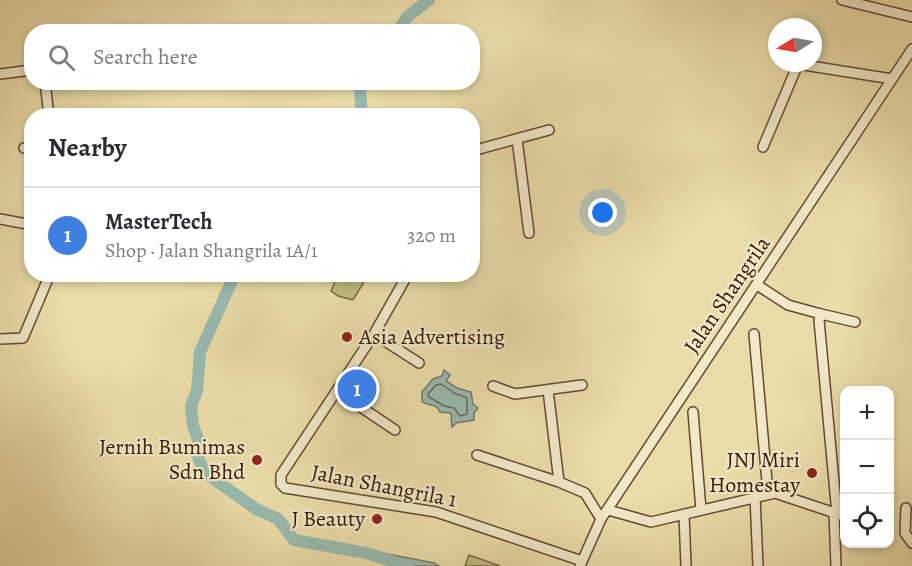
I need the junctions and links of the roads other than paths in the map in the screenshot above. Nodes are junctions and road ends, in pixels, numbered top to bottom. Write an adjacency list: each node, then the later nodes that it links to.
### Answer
1 (842, 0): 2 (street)
2 (912, 17)
3 (912, 49): 6 (street, Jalan Shangrila)
4 (24, 71): 5 (street)
5 (0, 74)
6 (892, 80): 11 (street); 18 (street, Jalan Shangrila)
7 (46, 90): 8 (street)
8 (48, 108)
9 (549, 130): 10 (street)
10 (517, 139): 12 (street); 15 (street)
11 (763, 147)
12 (480, 150)
13 (0, 219): 14 (street)
14 (24, 224)
15 (529, 233)
16 (47, 282): 23 (street)
17 (403, 282): 21 (street)
18 (757, 285): 19 (street); 36 (street, Jalan Shangrila)
19 (821, 314): 20 (street); 39 (street)
20 (855, 322)
21 (374, 334): 24 (street); 28 (street)
22 (754, 334): 33 (street)
23 (0, 339)
24 (419, 363)
25 (582, 385): 27 (street)
26 (493, 386): 27 (street)
27 (548, 390): 32 (street)
28 (337, 392): 30 (street); 42 (street, Jalan Shangrila 1)
29 (693, 412): 37 (street)
30 (395, 430)
31 (477, 455): 32 (street)
32 (559, 482): 40 (street)
33 (768, 493): 34 (street); 39 (street)
34 (755, 496): 37 (street); 44 (street)
35 (906, 508): 41 (street)
36 (608, 510): 38 (street); 40 (street, Jalan Shangrila)
37 (701, 510): 38 (street)
38 (684, 514): 43 (street)
39 (839, 514): 45 (street)
40 (601, 519): 42 (street, Jalan Shangrila)
41 (912, 543)
42 (581, 564)
43 (686, 566)
44 (758, 566)
45 (836, 566)

